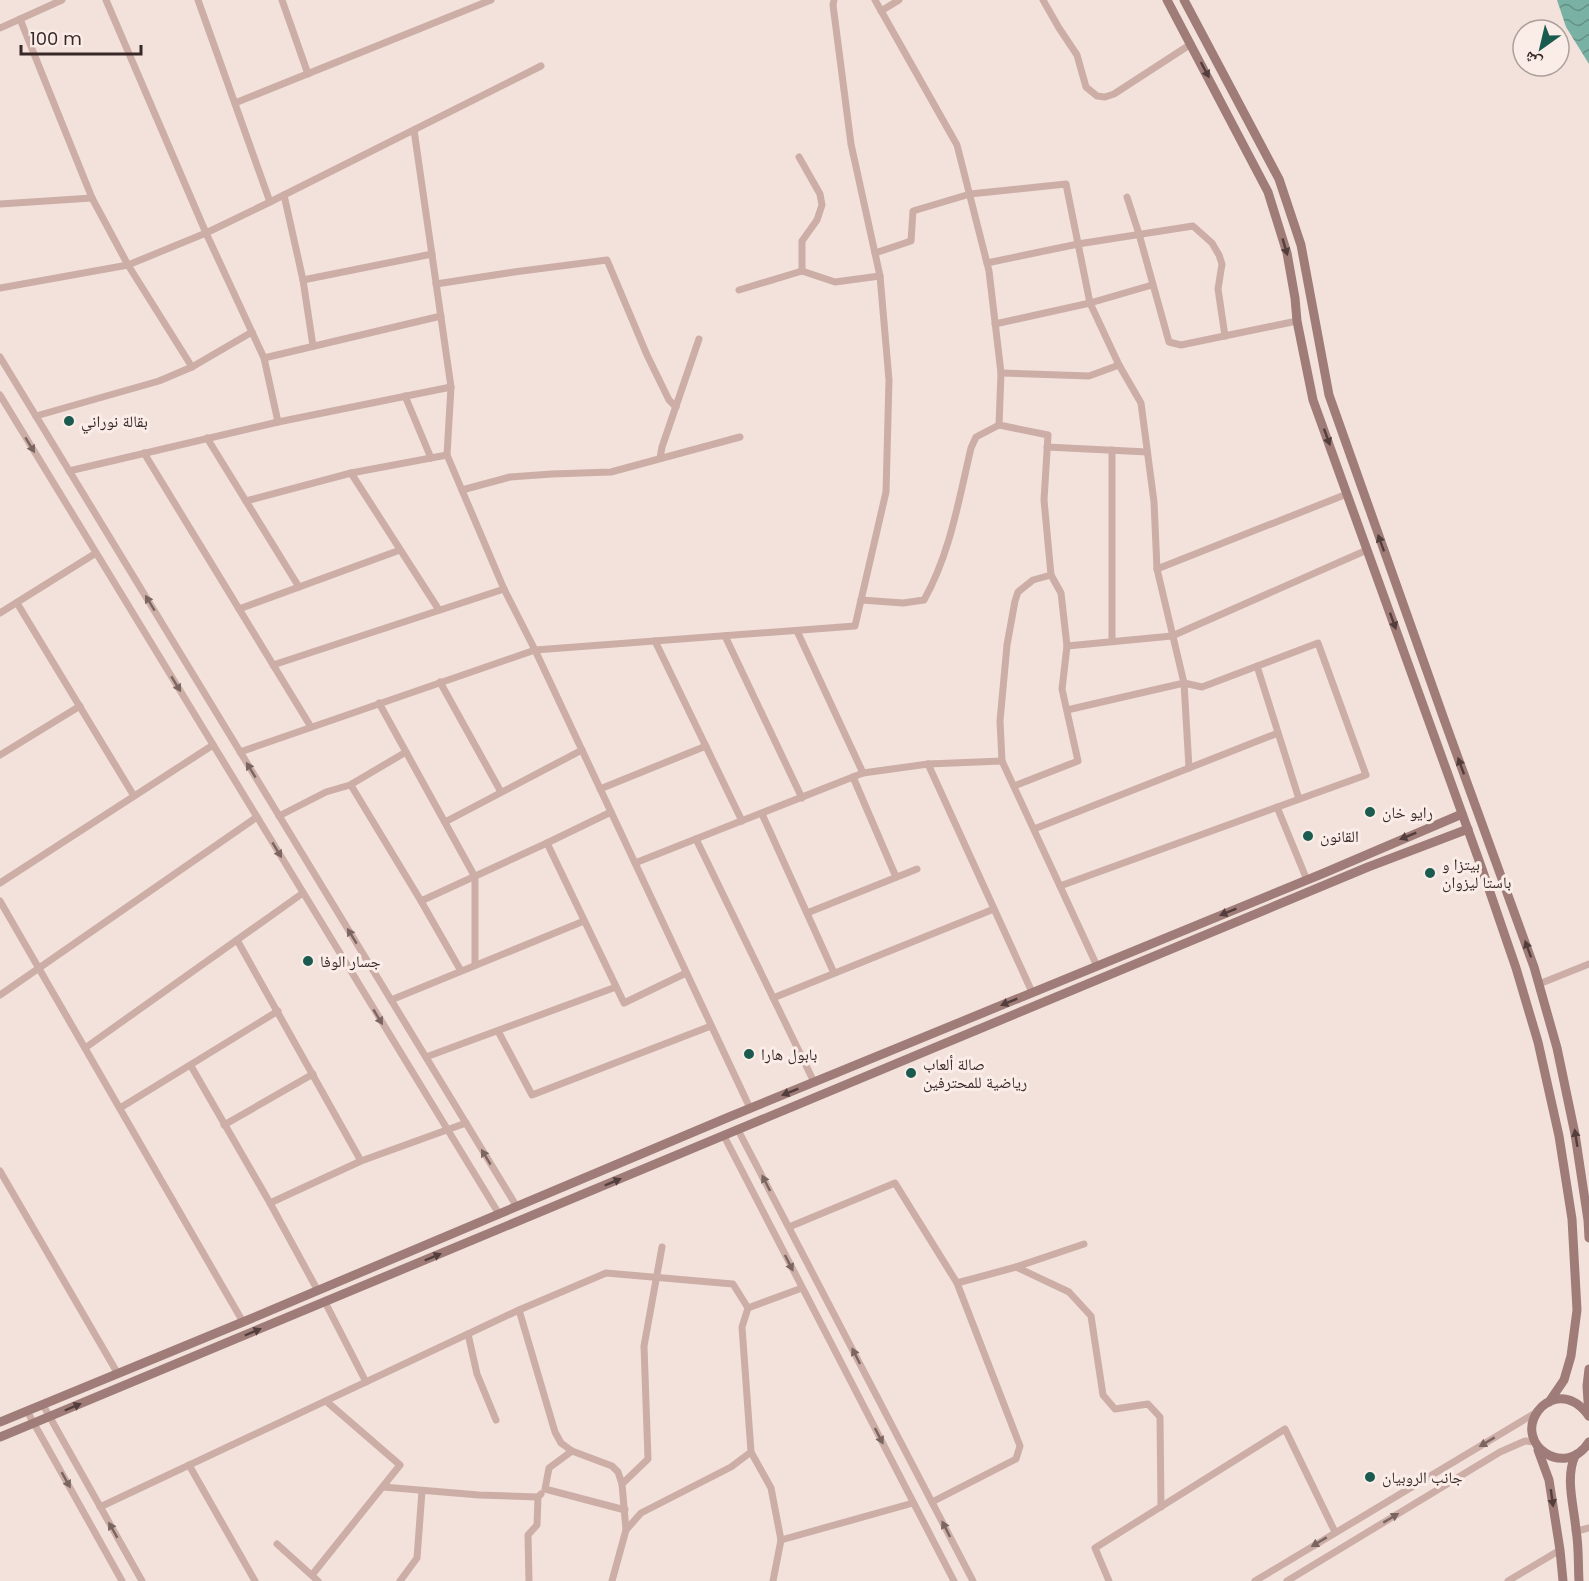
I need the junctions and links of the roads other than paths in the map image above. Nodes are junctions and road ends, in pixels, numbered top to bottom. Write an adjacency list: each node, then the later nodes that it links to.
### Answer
1 (62, 0): 13 (street)
2 (106, 0): 27 (street)
3 (198, 0): 18 (street)
4 (282, 0): 17 (street)
5 (491, 0): 17 (street)
6 (834, 0): 30 (street)
7 (875, 0): 12 (street)
8 (899, 0): 12 (street)
9 (1043, 0): 15 (street)
10 (1167, 0): 15 (main road)
11 (1184, 0): 154 (main road, one-way to 11)
12 (881, 11): 21 (street)
13 (20, 19): 14 (street); 24 (street)
14 (0, 28)
15 (1191, 44): 43 (main road, one-way to 43)
16 (542, 66): 19 (street)
17 (309, 74): 18 (street)
18 (235, 103): 25 (street)
19 (414, 130): 22 (street); 31 (street)
20 (799, 157): 34 (street)
21 (970, 194): 29 (street); 30 (street); 32 (street)
22 (284, 195): 25 (street); 36 (street)
23 (1126, 196): 28 (street)
24 (92, 198): 26 (street); 33 (street)
25 (270, 202): 27 (street)
26 (0, 204)
27 (206, 233): 33 (street); 45 (street)
28 (1139, 234): 29 (street); 38 (street); 46 (street)
29 (1078, 244): 32 (street); 41 (street)
30 (875, 253): 35 (street)
31 (432, 254): 36 (street); 37 (street)
32 (987, 263): 44 (street)
33 (128, 264): 39 (street); 52 (street)
34 (802, 271): 35 (street); 40 (street)
35 (880, 276): 82 (street)
36 (303, 280): 48 (street)
37 (436, 284): 42 (street); 57 (street)
38 (1152, 285): 41 (street); 46 (street)
39 (0, 288)
40 (739, 290)
41 (1090, 303): 44 (street); 51 (street)
42 (441, 316): 48 (street); 54 (street)
43 (1297, 321): 46 (street); 73 (main road, one-way to 73)
44 (995, 324): 53 (street)
45 (252, 332): 50 (street); 52 (street)
46 (1225, 336)
47 (699, 339): 57 (street)
48 (313, 346): 50 (street)
49 (0, 357): 58 (street)
50 (264, 358): 59 (street)
51 (1119, 365): 53 (street); 65 (street)
52 (192, 367): 58 (street)
53 (1001, 373): 60 (street)
54 (451, 387): 55 (street); 67 (street)
55 (405, 396): 59 (street); 68 (street)
56 (1, 397): 77 (street, one-way to 77)
57 (676, 407): 69 (street)
58 (36, 416): 70 (street)
59 (278, 422): 62 (street)
60 (999, 425): 63 (street); 82 (street)
61 (740, 436): 69 (street)
62 (207, 438): 66 (street); 74 (street)
63 (1047, 447): 64 (street); 79 (street)
64 (1112, 450): 65 (street); 91 (street)
65 (1148, 452): 78 (street)
66 (144, 453): 70 (street); 84 (street)
67 (447, 454): 68 (street); 72 (street)
68 (431, 458): 71 (street)
69 (660, 458): 72 (street)
70 (69, 471): 106 (street, one-way to 70)
71 (351, 473): 74 (street); 75 (street)
72 (462, 490): 81 (street)
73 (1347, 494): 76 (main road); 78 (street)
74 (246, 501): 80 (street)
75 (400, 550): 80 (street); 85 (street)
76 (1367, 550): 89 (street); 124 (main road, one-way to 124)
77 (96, 553): 83 (street); 103 (street, one-way to 103)
78 (1156, 570): 89 (street)
79 (1051, 575): 92 (street); 109 (street)
80 (299, 587): 84 (street)
81 (504, 589): 85 (street); 93 (street)
82 (861, 600): 87 (street)
83 (17, 603): 86 (street); 99 (street)
84 (239, 609): 94 (street)
85 (439, 610): 94 (street)
86 (0, 614)
87 (797, 631): 88 (street); 112 (street)
88 (725, 636): 90 (street); 119 (street)
89 (1172, 636): 91 (street); 97 (street)
90 (655, 641): 93 (street); 104 (street)
91 (1112, 641): 92 (street)
92 (1067, 645): 100 (street)
93 (535, 650): 96 (street); 105 (street)
94 (273, 665): 101 (street)
95 (1257, 666): 97 (street); 102 (street); 120 (street)
96 (440, 682): 98 (street); 117 (street)
97 (1184, 683): 100 (street); 111 (street)
98 (380, 703): 101 (street); 107 (street)
99 (80, 706): 108 (street); 118 (street)
100 (1067, 710): 114 (street)
101 (311, 727): 106 (street)
102 (1278, 733): 111 (street); 120 (street)
103 (213, 745): 118 (street); 126 (street)
104 (706, 746): 116 (street); 127 (street)
105 (582, 750): 116 (street); 117 (street)
106 (240, 752): 125 (street, one-way to 106)
107 (406, 752): 125 (street); 128 (street)
108 (0, 754)
109 (1002, 761): 110 (street); 114 (street)
110 (928, 764): 112 (street); 143 (street)
111 (1189, 768): 129 (street)
112 (864, 773): 113 (street)
113 (853, 777): 119 (street); 136 (street)
114 (1014, 786): 129 (street)
115 (352, 787): 142 (street)
116 (600, 789): 122 (street)
117 (501, 792): 128 (street)
118 (134, 796): 138 (street)
119 (802, 798): 123 (street)
120 (1299, 799): 121 (street)
121 (1277, 807): 137 (street); 139 (street)
122 (611, 812): 132 (street); 133 (street)
123 (762, 814): 127 (street); 144 (street)
124 (1462, 814): 130 (main road); 137 (main road, one-way to 137)
125 (279, 816): 159 (street, one-way to 125)
126 (257, 817): 140 (street, one-way to 140); 150 (street)
127 (742, 821): 131 (street)
128 (445, 822): 135 (street)
129 (1034, 828): 139 (street)
130 (1468, 829): 172 (main road); 198 (main road)
131 (696, 839): 133 (street); 158 (street)
132 (547, 843): 135 (street); 145 (street)
133 (635, 863): 152 (street)
134 (917, 869): 136 (street)
135 (475, 876): 142 (street); 148 (street)
136 (896, 877): 144 (street)
137 (1307, 880): 149 (main road, one-way to 149)
138 (0, 883)
139 (1060, 886): 149 (street)
140 (303, 893): 146 (street); 173 (street, one-way to 173)
141 (0, 901): 150 (street)
142 (421, 901): 151 (street)
143 (994, 909): 153 (street); 156 (street)
144 (807, 913): 153 (street)
145 (584, 921): 148 (street); 155 (street)
146 (237, 940): 160 (street); 163 (street)
147 (1589, 964): 154 (street)
148 (476, 965): 151 (street)
149 (1097, 966): 156 (main road)
150 (38, 968): 157 (street); 163 (street)
151 (461, 971): 159 (street)
152 (686, 973): 155 (street); 161 (street)
153 (834, 973): 158 (street)
154 (1539, 984): 181 (main road, one-way to 154)
155 (616, 987): 162 (street)
156 (1032, 992): 167 (main road, one-way to 167)
157 (0, 995)
158 (773, 998): 167 (street)
159 (391, 1000): 164 (street)
160 (278, 1011): 165 (street); 166 (street)
161 (711, 1026): 162 (street); 169 (street)
162 (498, 1031): 164 (street)
163 (85, 1048): 168 (street)
164 (426, 1057): 170 (street)
165 (190, 1066): 168 (street); 171 (street)
166 (313, 1074): 171 (street); 175 (street)
167 (814, 1082): 169 (main road, one-way to 169)
168 (120, 1108): 192 (street)
169 (750, 1108): 178 (main road)
170 (466, 1123): 173 (street); 178 (street, one-way to 170)
171 (224, 1125): 177 (street)
172 (738, 1130): 174 (main road); 180 (street, one-way to 172)
173 (448, 1131): 175 (street); 179 (street)
174 (724, 1136): 187 (street, one-way to 187); 189 (main road, one-way to 174)
175 (361, 1161): 177 (street)
176 (0, 1170): 195 (street)
177 (270, 1203): 188 (street)
178 (517, 1207): 179 (main road)
179 (499, 1214): 188 (main road)
180 (789, 1227): 186 (street); 219 (street, one-way to 180)
181 (1589, 1238)
182 (1084, 1244): 184 (street)
183 (662, 1246): 185 (street)
184 (1016, 1267): 186 (street); 222 (street)
185 (656, 1277): 190 (street); 191 (street); 214 (street)
186 (957, 1283): 219 (street)
187 (802, 1288): 190 (street); 220 (street, one-way to 220)
188 (318, 1291): 192 (main road)
189 (324, 1302): 196 (street); 202 (main road, one-way to 189)
190 (748, 1308): 211 (street)
191 (519, 1310): 193 (street); 210 (street)
192 (243, 1322): 195 (main road)
193 (468, 1334): 196 (street); 204 (street)
194 (1589, 1369): 203 (main road)
195 (118, 1374): 199 (main road)
196 (366, 1382): 197 (street)
197 (326, 1401): 213 (street); 215 (street)
198 (1549, 1402): 201 (main road); 203 (main road)
199 (43, 1405): 200 (main road); 202 (street)
200 (27, 1411): 205 (main road); 206 (street)
201 (1537, 1412): 208 (main road); 227 (street, one-way to 227)
202 (50, 1416): 206 (main road); 221 (street)
203 (1589, 1416)
204 (496, 1420)
205 (0, 1422)
206 (34, 1423): 207 (main road); 232 (street, one-way to 232)
207 (0, 1437)
208 (1535, 1442): 212 (main road); 230 (main road, one-way to 230); 243 (street, one-way to 208)
209 (1589, 1442): 212 (main road)
210 (572, 1451): 214 (street); 216 (street)
211 (751, 1452): 225 (street); 228 (street)
212 (1575, 1456): 226 (main road)
213 (189, 1465): 221 (street); 234 (street)
214 (622, 1484): 223 (street)
215 (383, 1487): 217 (street); 231 (street)
216 (545, 1490): 218 (street); 223 (street)
217 (422, 1491): 218 (street); 235 (street)
218 (538, 1497): 236 (street)
219 (932, 1502): 240 (street, one-way to 219)
220 (913, 1503): 228 (street); 239 (street)
221 (100, 1507): 233 (street, one-way to 221)
222 (1161, 1507): 227 (street); 241 (street)
223 (625, 1510): 225 (street)
224 (1589, 1528): 226 (street)
225 (626, 1530): 237 (street)
226 (1577, 1531): 246 (main road)
227 (1335, 1532): 242 (street, one-way to 242)
228 (781, 1540): 238 (street)
229 (277, 1544): 231 (street)
230 (1560, 1550): 244 (street); 245 (main road)
231 (315, 1578)
232 (122, 1581)
233 (142, 1581)
234 (255, 1581)
235 (400, 1581)
236 (529, 1581)
237 (612, 1581)
238 (773, 1581)
239 (954, 1581)
240 (972, 1581)
241 (1109, 1581)
242 (1255, 1581)
243 (1287, 1581)
244 (1508, 1581)
245 (1563, 1581)
246 (1579, 1581)

